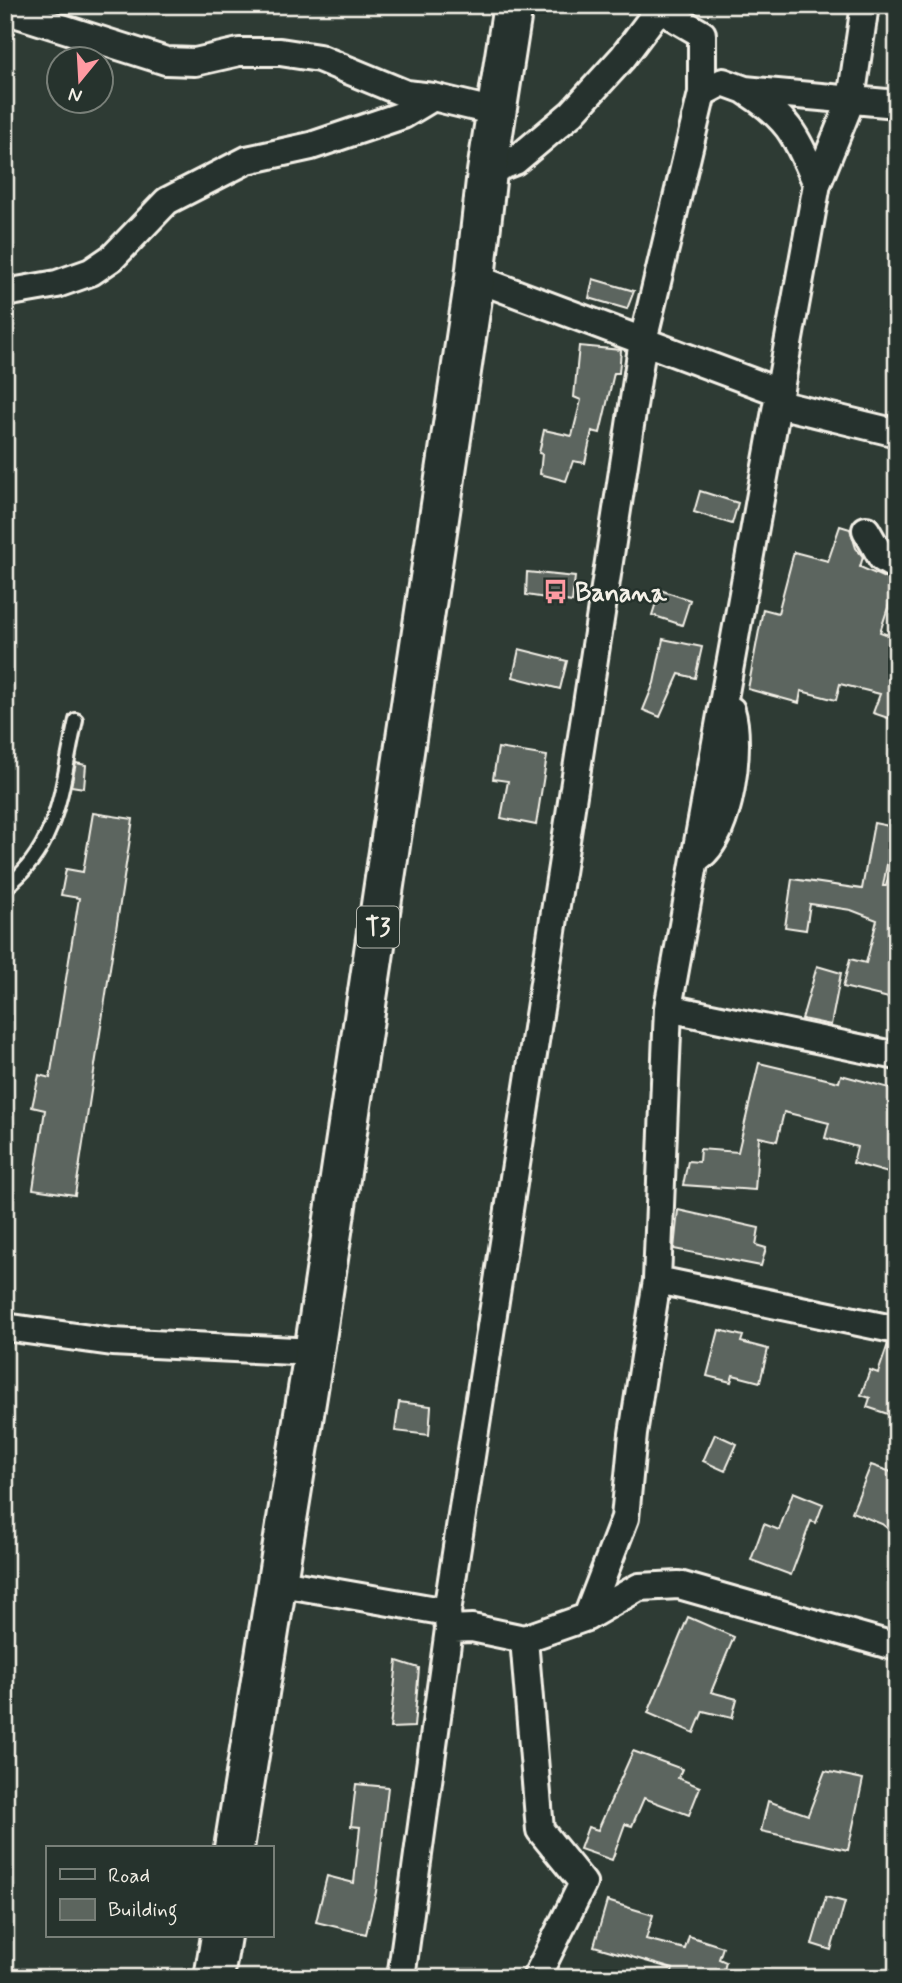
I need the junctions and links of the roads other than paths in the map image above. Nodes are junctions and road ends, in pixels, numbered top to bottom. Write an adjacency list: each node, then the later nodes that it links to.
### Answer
1 (513, 5): 10 (highway, T3)
2 (865, 5): 8 (street)
3 (662, 8): 6 (street); 11 (street)
4 (5, 9): 7 (street)
5 (745, 90): 6 (street); 8 (street); 12 (street)
6 (702, 93): 15 (street)
7 (433, 97): 10 (street); 14 (street)
8 (851, 100): 9 (street); 12 (street)
9 (897, 104)
10 (496, 112): 11 (highway, T3)
11 (487, 172): 13 (highway, T3)
12 (817, 184): 16 (street)
13 (475, 278): 15 (street); 27 (highway, T3)
14 (5, 293)
15 (643, 341): 16 (street); 30 (street)
16 (779, 398): 17 (street); 22 (street)
17 (897, 433)
18 (866, 530): 19 (street)
19 (897, 567)
20 (76, 720): 21 (lane)
21 (5, 888)
22 (668, 1009): 23 (street); 24 (street)
23 (897, 1056)
24 (657, 1280): 26 (street); 29 (street)
25 (5, 1327): 27 (street)
26 (897, 1330)
27 (314, 1352): 28 (highway, T3)
28 (275, 1582): 30 (street); 33 (highway, T3)
29 (587, 1617): 31 (street); 32 (street)
30 (448, 1620): 31 (street); 36 (street)
31 (524, 1639): 37 (street)
32 (897, 1647)
33 (234, 1846)
34 (221, 1938): 35 (highway)
35 (214, 1978)
36 (401, 1978)
37 (536, 1978)

